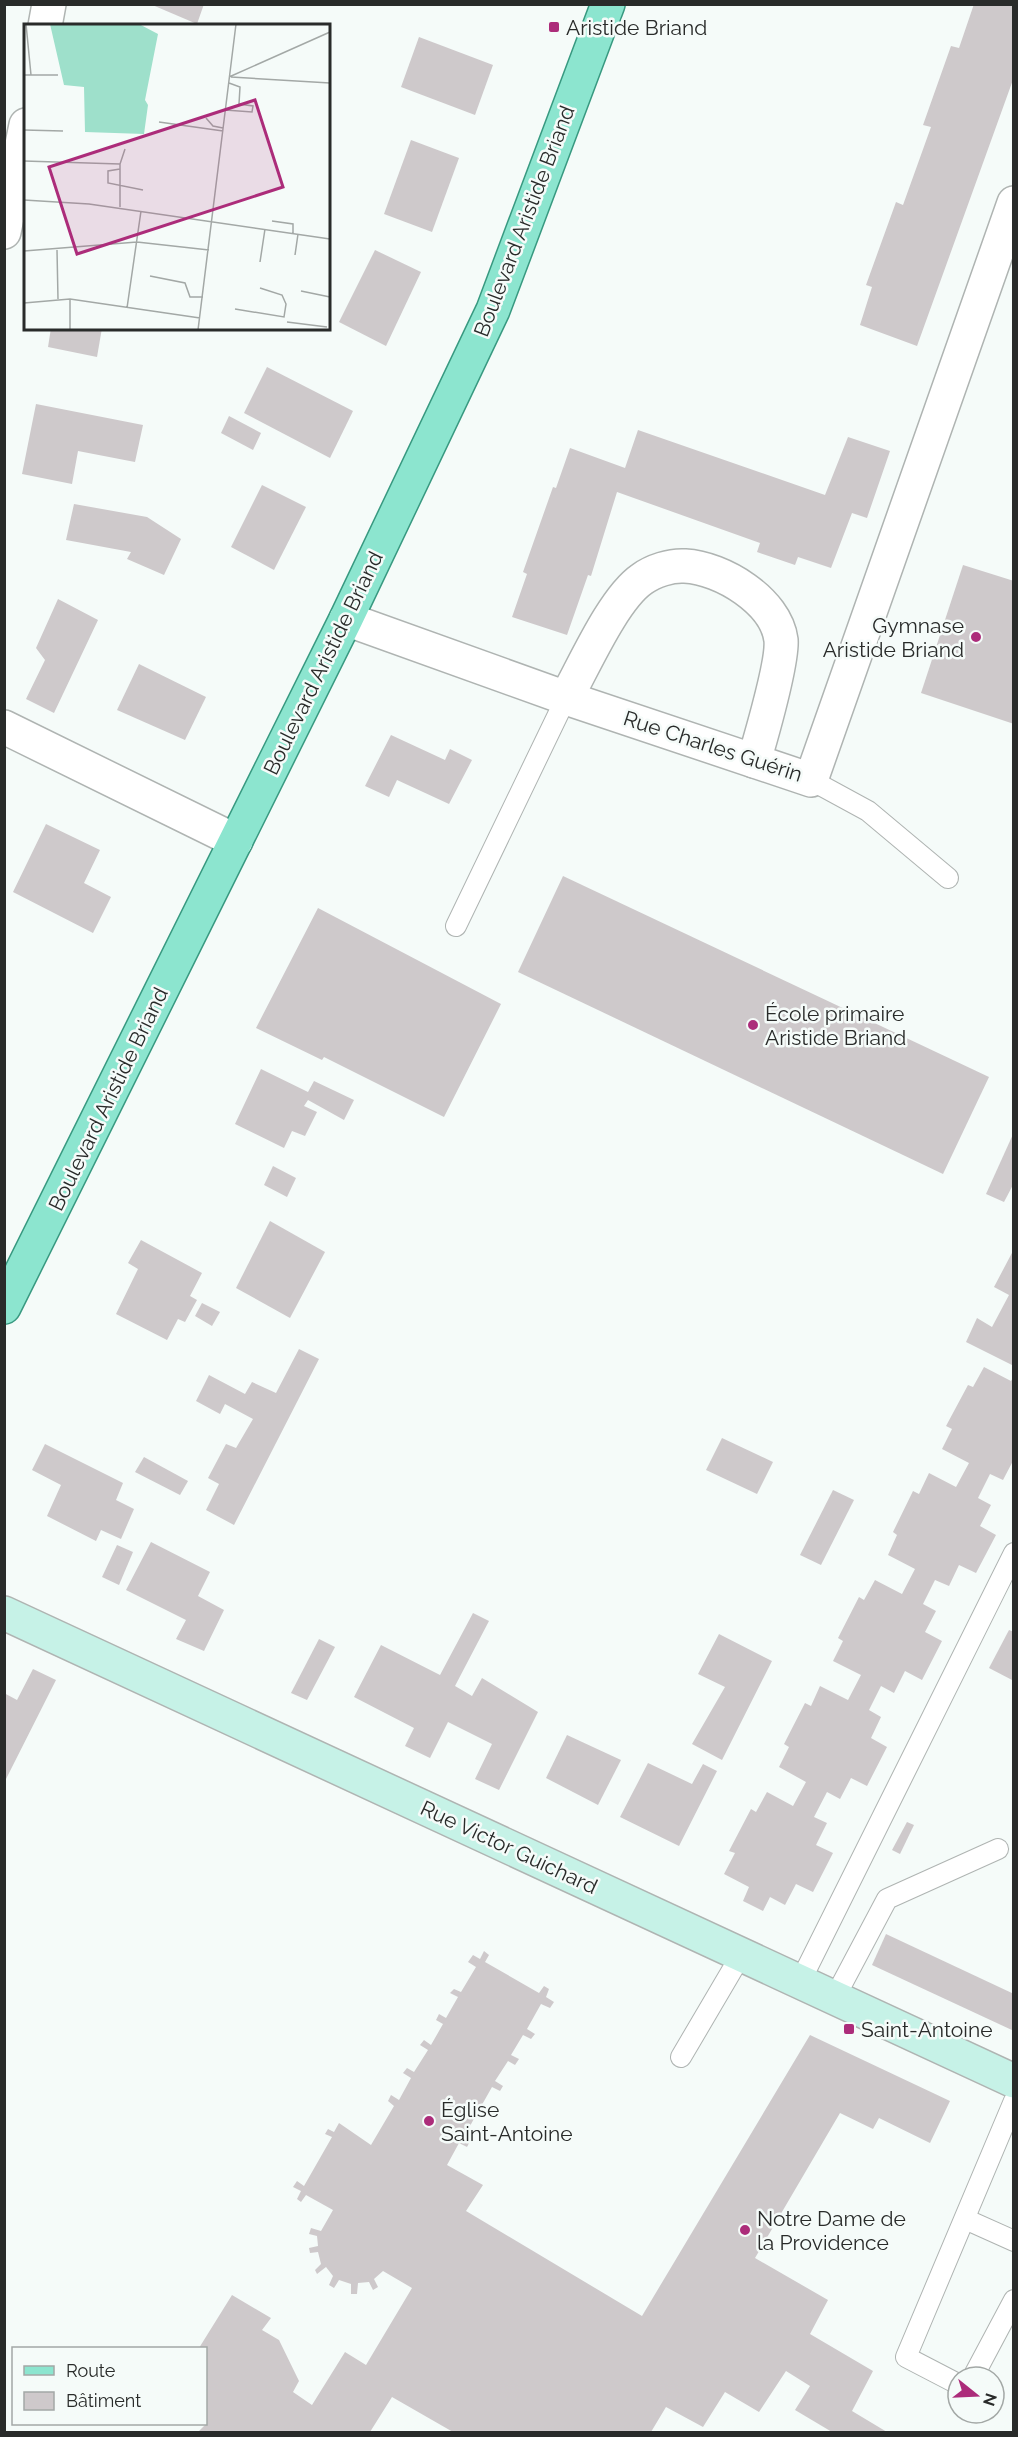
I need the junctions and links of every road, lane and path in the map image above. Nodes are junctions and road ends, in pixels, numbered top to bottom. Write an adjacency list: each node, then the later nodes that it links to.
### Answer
1 (49, 4): 3 (street)
2 (608, 4): 7 (main road, Boulevard Aristide Briand)
3 (45, 24)
4 (24, 135): 6 (street)
5 (1014, 203): 11 (street, Rue Charles Guérin)
6 (4, 232)
7 (346, 619): 8 (street, Rue Charles Guérin); 12 (main road, Boulevard Aristide Briand)
8 (566, 698): 10 (street, Rue Charles Guérin); 10 (street); 14 (lane)
9 (4, 727): 12 (street)
10 (754, 760): 11 (street, Rue Charles Guérin)
11 (811, 780): 13 (lane)
12 (236, 841): 15 (main road, Boulevard Aristide Briand)
13 (948, 878)
14 (456, 926)
15 (4, 1307)
16 (1014, 1553): 20 (lane)
17 (4, 1613): 19 (main road, Rue Victor Guichard)
18 (998, 1849): 21 (lane)
19 (741, 1955): 20 (main road, Rue Victor Guichard); 22 (lane)
20 (800, 1982): 21 (main road, Rue Victor Guichard)
21 (836, 1997): 23 (main road, Rue Victor Guichard)
22 (681, 2056)
23 (1014, 2081)
24 (1014, 2101): 25 (lane)
25 (965, 2219): 26 (lane); 29 (lane)
26 (1014, 2241)
27 (1014, 2300): 28 (lane)
28 (979, 2365)
29 (946, 2378)

